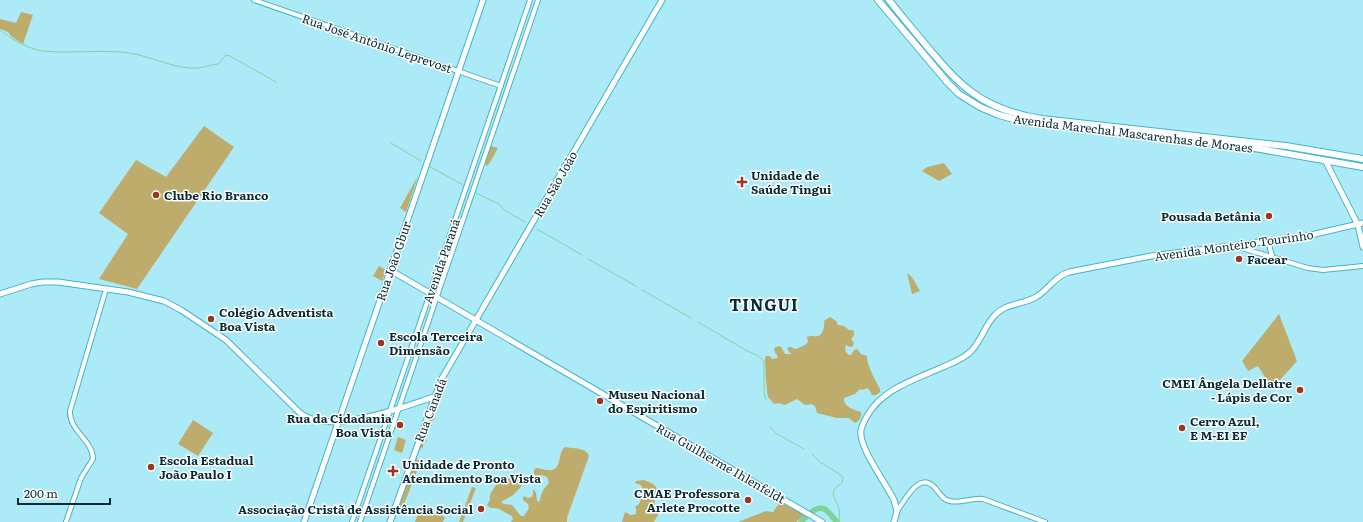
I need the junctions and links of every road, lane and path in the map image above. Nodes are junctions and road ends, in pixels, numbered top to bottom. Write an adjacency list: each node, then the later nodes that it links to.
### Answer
1 (254, 0): 15 (street, Rua José Antônio Leprevost)
2 (483, 0): 15 (main road, Rua João Gbur)
3 (530, 0): 9 (street, Avenida Paraná)
4 (538, 0): 10 (street, Avenida Paraná)
5 (662, 0): 37 (main road, Rua São João)
6 (878, 0): 8 (highway, Avenida Marechal Mascarenhas de Moraes)
7 (888, 0): 8 (highway); 11 (highway, Avenida Marechal Mascarenhas de Moraes)
8 (889, 14): 12 (highway, Avenida Marechal Mascarenhas de Moraes)
9 (518, 34): 10 (street); 16 (street, Avenida Paraná)
10 (525, 37): 22 (street, Avenida Paraná)
11 (924, 42): 12 (highway); 13 (highway, Avenida Marechal Mascarenhas de Moraes)
12 (923, 54): 14 (highway, Avenida Marechal Mascarenhas de Moraes)
13 (943, 65): 14 (highway); 17 (highway, Avenida Marechal Mascarenhas de Moraes)
14 (936, 69): 18 (highway, Avenida Marechal Mascarenhas de Moraes)
15 (458, 71): 16 (street, Rua José Antônio Leprevost); 33 (main road, Rua João Gbur)
16 (501, 86): 21 (street, Avenida Paraná)
17 (1120, 127): 18 (highway); 19 (highway, Avenida Marechal Mascarenhas de Moraes)
18 (1125, 133): 19 (highway, Avenida Marechal Mascarenhas de Moraes)
19 (1147, 133): 20 (highway, Avenida Marechal Mascarenhas de Moraes); 20 (highway)
20 (1167, 135): 23 (highway, Avenida Marechal Mascarenhas de Moraes); 25 (highway, Avenida Marechal Mascarenhas de Moraes)
21 (483, 138): 22 (street); 36 (street, Avenida Paraná)
22 (490, 141): 36 (street, Avenida Paraná)
23 (1307, 149): 24 (highway, Avenida Marechal Mascarenhas de Moraes); 25 (highway)
24 (1363, 159)
25 (1325, 160): 26 (highway, Avenida Marechal Mascarenhas de Moraes); 27 (main road)
26 (1363, 167)
27 (1360, 224): 28 (main road, Avenida Monteiro Tourinho); 30 (main road)
28 (1269, 242): 29 (main road, Avenida Monteiro Tourinho); 31 (street)
29 (1235, 246): 31 (street); 42 (main road, Avenida Monteiro Tourinho)
30 (1363, 247)
31 (1273, 258): 32 (street)
32 (1363, 266)
33 (390, 270): 36 (main road, Rua Guilherme Ihlenfeldt); 41 (main road, Rua João Gbur)
34 (106, 289): 35 (main road); 41 (main road); 43 (street)
35 (0, 294)
36 (434, 295): 37 (main road, Rua Guilherme Ihlenfeldt); 40 (street, Avenida Paraná); 40 (street, Avenida Paraná)
37 (475, 320): 38 (main road, Rua São João); 48 (main road, Rua Guilherme Ihlenfeldt)
38 (448, 367): 39 (main road, Rua Canadá)
39 (434, 397): 40 (main road); 47 (main road, Rua Canadá)
40 (395, 410): 41 (main road); 45 (street, Avenida Paraná); 46 (street, Avenida Paraná)
41 (338, 421): 44 (main road, Rua João Gbur)
42 (896, 511): 49 (main road, Avenida Monteiro Tourinho); 50 (street)
43 (66, 522)
44 (304, 522)
45 (352, 522)
46 (360, 522)
47 (390, 522)
48 (822, 522)
49 (894, 522)
50 (1045, 522)

